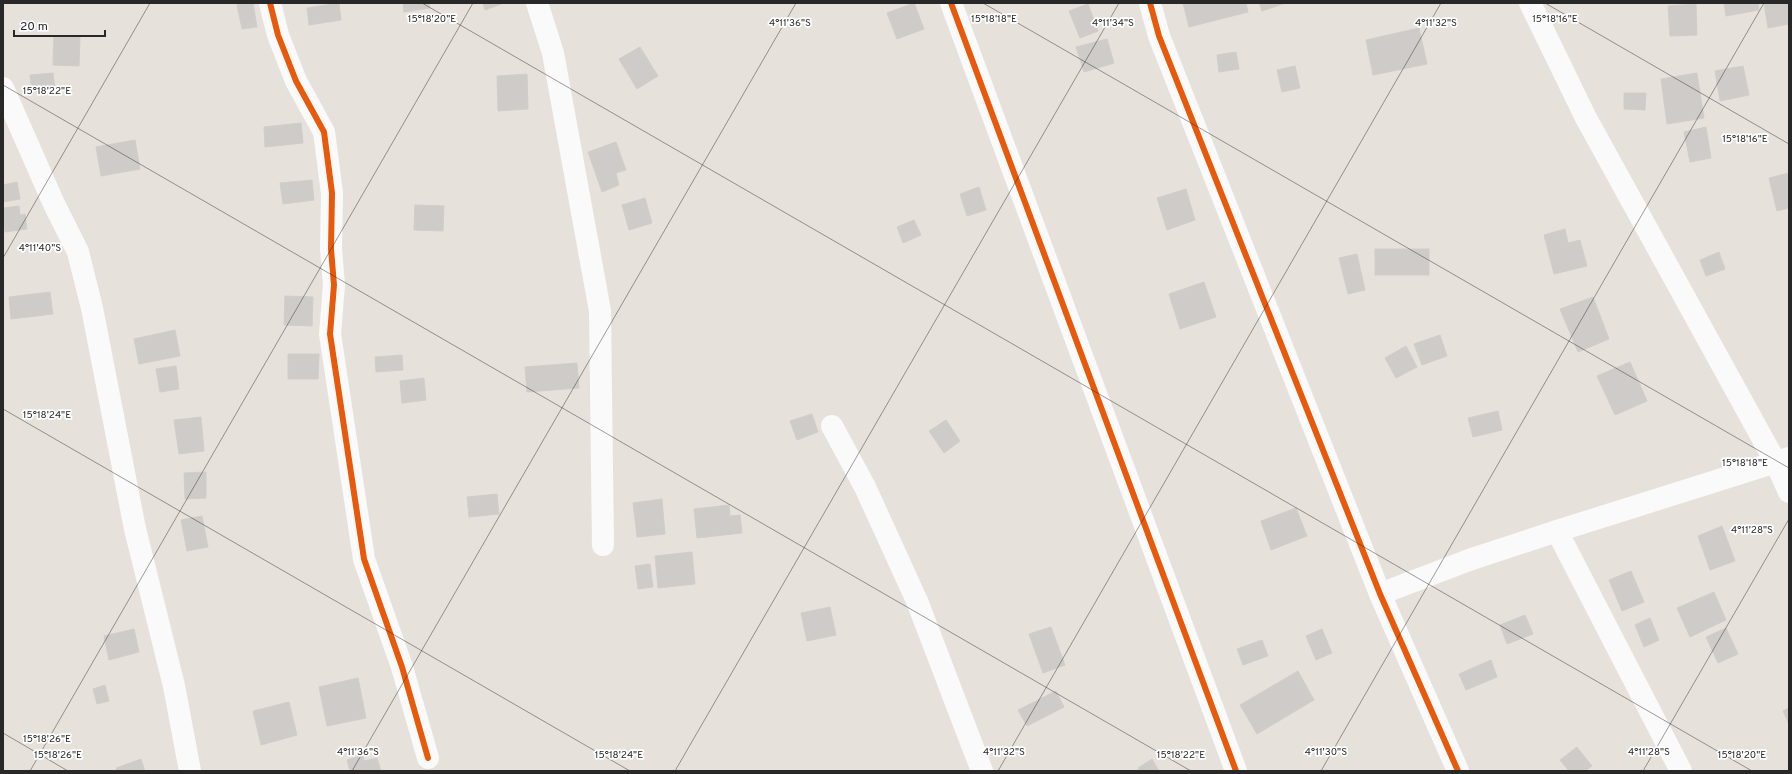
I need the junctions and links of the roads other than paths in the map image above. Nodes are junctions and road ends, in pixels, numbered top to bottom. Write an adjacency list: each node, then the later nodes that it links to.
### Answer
1 (270, 3): 13 (street)
2 (537, 3): 11 (street)
3 (951, 3): 16 (street)
4 (1150, 3): 12 (street)
5 (1530, 3): 8 (street)
6 (3, 88): 14 (street)
7 (832, 426): 15 (street)
8 (1782, 461): 9 (street); 10 (street)
9 (1789, 492)
10 (1557, 531): 12 (street); 18 (street)
11 (603, 545)
12 (1380, 594): 17 (street)
13 (428, 758)
14 (190, 771)
15 (982, 771)
16 (1236, 771)
17 (1458, 771)
18 (1681, 771)

